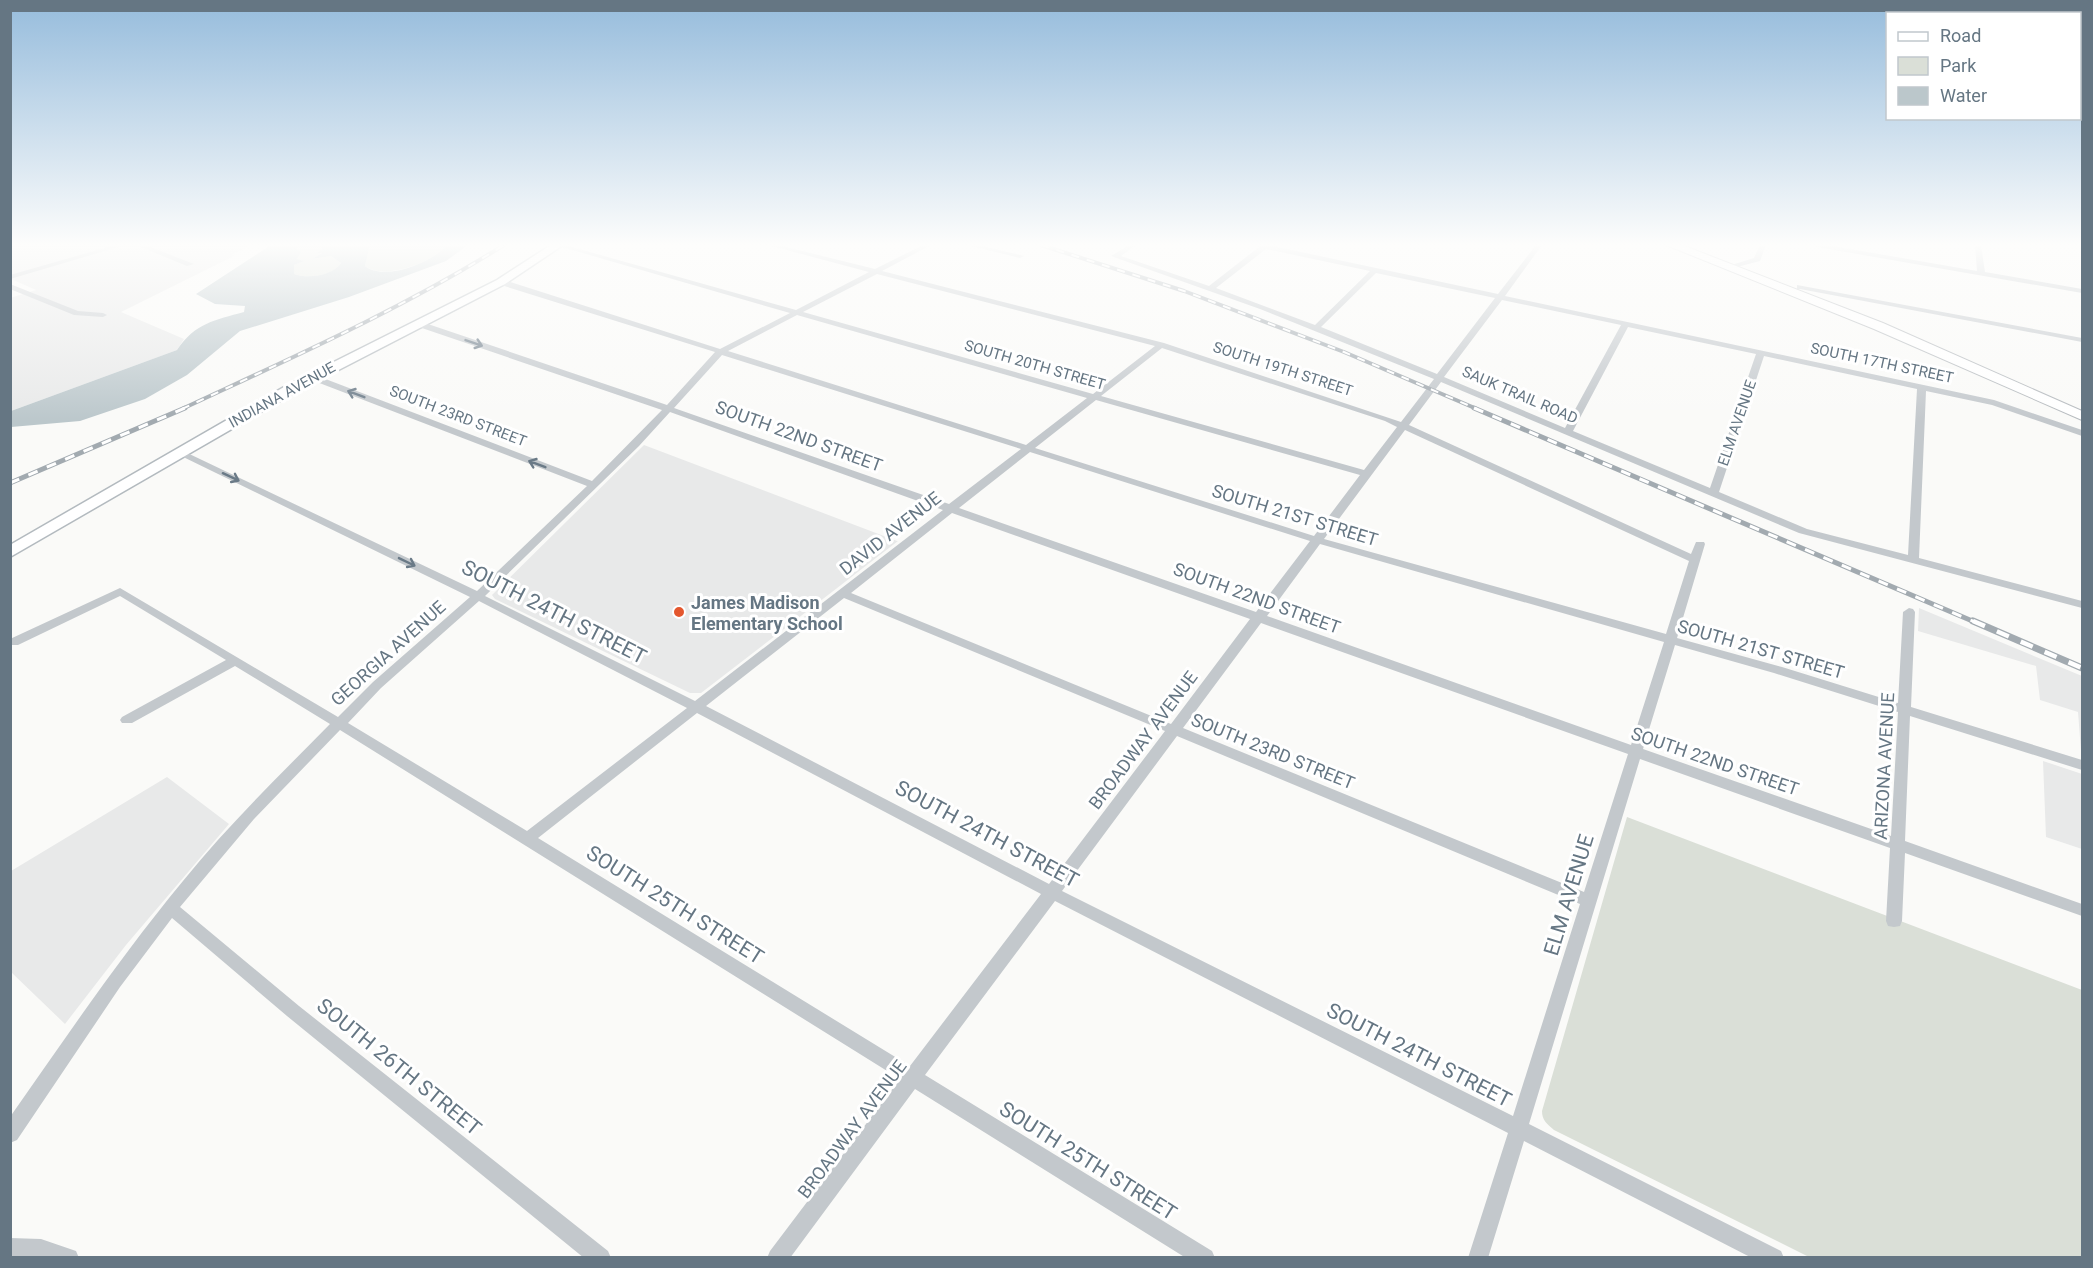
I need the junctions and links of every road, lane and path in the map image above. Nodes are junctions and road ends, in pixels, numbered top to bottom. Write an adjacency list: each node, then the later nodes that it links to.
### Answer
1 (55, 304): 16 (street)
2 (457, 304): 18 (main road, INDIANA AVENUE)
3 (570, 304): 22 (street, SOUTH 21ST STREET)
4 (770, 304): 15 (street, SOUTH 20TH STREET)
5 (813, 304): 15 (street, GEORGIA AVENUE)
6 (1004, 304): 21 (street, SOUTH 19TH STREET)
7 (1251, 304): 19 (street, SAUK TRAIL ROAD)
8 (1340, 304): 19 (street)
9 (1494, 304): 25 (street, BROADWAY AVENUE)
10 (1538, 304): 17 (street, SOUTH 17TH STREET)
11 (1829, 304): 30 (main road)
12 (1845, 304): 14 (main road)
13 (1887, 304): 20 (street)
14 (1852, 307): 28 (main road)
15 (798, 312): 22 (street, GEORGIA AVENUE); 27 (street, SOUTH 20TH STREET)
16 (103, 315)
17 (1626, 323): 23 (street, SOUTH 17TH STREET); 33 (street)
18 (418, 324): 24 (main road, INDIANA AVENUE); 29 (street, SOUTH 22ND STREET, one-way to 29)
19 (1316, 328): 25 (street, SAUK TRAIL ROAD)
20 (2082, 340)
21 (1161, 345): 27 (street, DAVID AVENUE); 32 (street, SOUTH 19TH STREET)
22 (720, 352): 29 (street, GEORGIA AVENUE); 36 (street, SOUTH 21ST STREET)
23 (1761, 352): 26 (street, SOUTH 17TH STREET); 40 (street, ELM AVENUE)
24 (312, 377): 37 (main road, INDIANA AVENUE); 39 (street, SOUTH 23RD STREET, one-way to 24)
25 (1439, 377): 32 (street, BROADWAY AVENUE); 33 (street, SAUK TRAIL ROAD)
26 (1922, 387): 31 (street, SOUTH 17TH STREET); 46 (street)
27 (1094, 396): 36 (street, DAVID AVENUE); 38 (street, SOUTH 20TH STREET)
28 (2082, 405)
29 (669, 409): 39 (street, GEORGIA AVENUE); 41 (street, SOUTH 22ND STREET)
30 (2082, 416)
31 (2040, 420): 34 (street, SOUTH 17TH STREET); 35 (street, SOUTH 17TH STREET)
32 (1402, 425): 38 (street, BROADWAY AVENUE); 45 (street, SOUTH 19TH STREET)
33 (1568, 431): 40 (street, SAUK TRAIL ROAD)
34 (2082, 433)
35 (2082, 442)
36 (1027, 448): 41 (street, DAVID AVENUE); 42 (street, SOUTH 21ST STREET)
37 (178, 452): 44 (main road, INDIANA AVENUE); 48 (street, SOUTH 24TH STREET, one-way to 48)
38 (1366, 474): 42 (street, BROADWAY AVENUE)
39 (592, 485): 48 (street, GEORGIA AVENUE)
40 (1713, 494): 46 (street, SAUK TRAIL ROAD)
41 (949, 509): 47 (street, DAVID AVENUE); 51 (street, SOUTH 22ND STREET)
42 (1317, 540): 51 (street, BROADWAY AVENUE); 52 (street, SOUTH 21ST STREET)
43 (1700, 544): 45 (street, ELM AVENUE)
44 (10, 552)
45 (1695, 560): 52 (street, ELM AVENUE)
46 (1913, 560): 49 (street)
47 (843, 592): 55 (street, DAVID AVENUE); 59 (street, SOUTH 23RD STREET)
48 (477, 596): 55 (street, SOUTH 24TH STREET); 58 (street, GEORGIA AVENUE)
49 (2082, 604)
50 (1909, 612): 56 (street, ARIZONA AVENUE)
51 (1258, 618): 59 (street, BROADWAY AVENUE); 60 (street, SOUTH 22ND STREET)
52 (1670, 639): 56 (street, SOUTH 21ST STREET); 60 (street, ELM AVENUE)
53 (14, 642): 54 (street, SOUTH 25TH STREET)
54 (235, 660): 57 (street); 58 (street, SOUTH 25TH STREET)
55 (696, 707): 62 (street, DAVID AVENUE); 64 (street, SOUTH 24TH STREET)
56 (1905, 710): 61 (street, SOUTH 21ST STREET); 63 (street, ARIZONA AVENUE)
57 (127, 720)
58 (338, 722): 62 (street, SOUTH 25TH STREET); 66 (street, GEORGIA AVENUE)
59 (1173, 729): 64 (street, BROADWAY AVENUE); 65 (street, SOUTH 23RD STREET)
60 (1635, 752): 63 (street, SOUTH 22ND STREET); 65 (street, ELM AVENUE)
61 (2082, 765)
62 (528, 838): 69 (street, SOUTH 25TH STREET)
63 (1899, 845): 67 (street, SOUTH 22ND STREET); 68 (street, ARIZONA AVENUE)
64 (1052, 892): 69 (street, BROADWAY AVENUE); 70 (street, SOUTH 24TH STREET)
65 (1589, 901): 70 (street, ELM AVENUE)
66 (170, 908): 71 (street, GEORGIA AVENUE); 74 (street, SOUTH 26TH STREET)
67 (2082, 910)
68 (1894, 921)
69 (912, 1078): 75 (street, BROADWAY AVENUE); 76 (street, SOUTH 25TH STREET)
70 (1518, 1129): 77 (street, ELM AVENUE); 78 (street, SOUTH 24TH STREET)
71 (10, 1134)
72 (10, 1248): 73 (street)
73 (69, 1257)
74 (601, 1257)
75 (777, 1257)
76 (1205, 1257)
77 (1478, 1257)
78 (1774, 1257)

